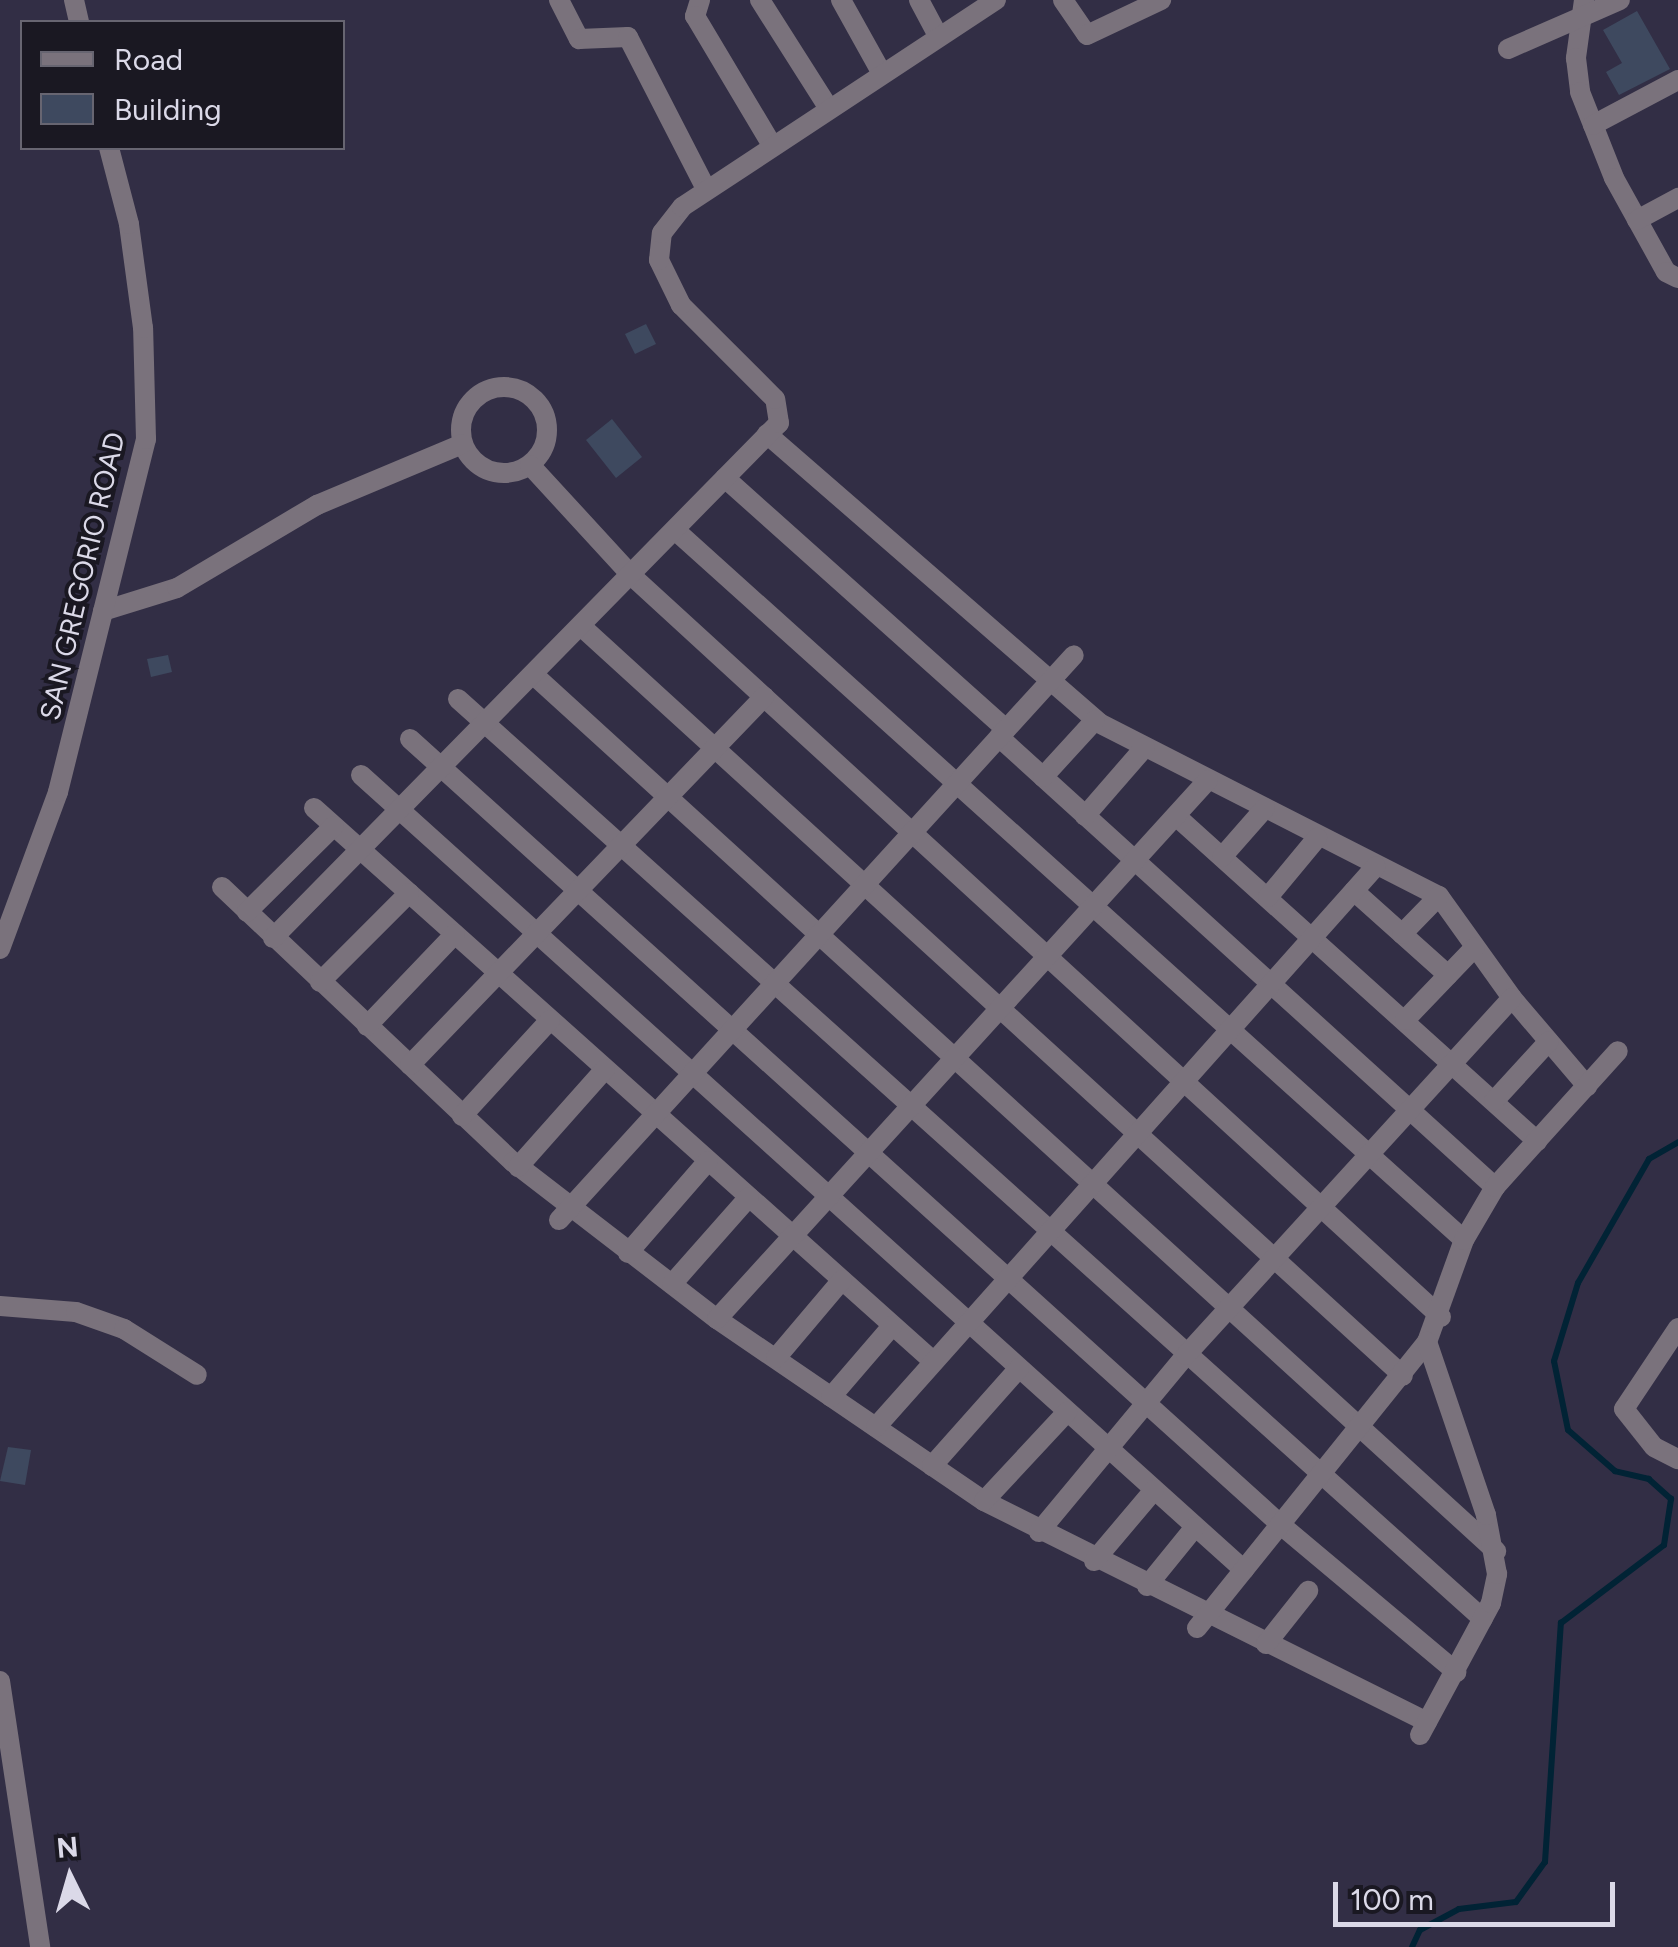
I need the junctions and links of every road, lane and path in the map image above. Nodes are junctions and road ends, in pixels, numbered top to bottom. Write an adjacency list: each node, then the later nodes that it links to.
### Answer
1 (559, 0): 19 (street)
2 (700, 0): 17 (street)
3 (760, 0): 15 (street)
4 (841, 0): 13 (street)
5 (920, 0): 11 (street)
6 (996, 0): 11 (street)
7 (1063, 0): 9 (street)
8 (1620, 0): 10 (street)
9 (1152, 2)
10 (1583, 10): 12 (street); 16 (street)
11 (938, 34): 13 (street)
12 (1508, 48)
13 (881, 72): 15 (street)
14 (1678, 80): 16 (street)
15 (828, 107): 17 (street)
16 (1593, 125): 21 (street)
17 (772, 145): 19 (street)
18 (110, 150): 29 (street, SAN GREGORIO ROAD)
19 (706, 189): 23 (street)
20 (1678, 198): 21 (street)
21 (1637, 220): 22 (street)
22 (1678, 278)
23 (766, 434): 26 (street); 33 (street)
24 (462, 444): 25 (street); 25 (street); 29 (street)
25 (530, 466): 28 (street)
26 (725, 478): 27 (street); 38 (street)
27 (675, 530): 28 (street); 45 (street)
28 (632, 576): 30 (street); 35 (street)
29 (103, 611): 77 (street, SAN GREGORIO ROAD)
30 (582, 628): 32 (street); 41 (street)
31 (1074, 655): 33 (street)
32 (535, 676): 37 (street); 47 (street)
33 (1050, 682): 36 (street); 38 (street)
34 (458, 698): 37 (street)
35 (764, 698): 41 (street); 54 (street)
36 (1095, 720): 40 (street); 44 (street)
37 (487, 726): 42 (street); 56 (street)
38 (1003, 733): 44 (street); 45 (street)
39 (410, 739): 42 (street)
40 (1146, 747): 46 (street); 51 (street)
41 (715, 749): 47 (street); 61 (street)
42 (443, 770): 50 (street); 63 (street)
43 (360, 775): 50 (street)
44 (1043, 777): 51 (street)
45 (958, 780): 54 (street); 68 (street)
46 (1208, 780): 49 (street); 52 (street)
47 (668, 797): 56 (street); 72 (street)
48 (314, 808): 53 (street)
49 (1264, 808): 55 (street); 58 (street)
50 (401, 812): 57 (street); 70 (street)
51 (1085, 816): 59 (street)
52 (1176, 816): 58 (street); 59 (street)
53 (334, 826): 57 (street); 69 (street)
54 (910, 832): 61 (street); 78 (street)
55 (1317, 838): 60 (street); 67 (street)
56 (620, 846): 63 (street); 82 (street)
57 (362, 850): 65 (street); 75 (street)
58 (1222, 856): 67 (street)
59 (1134, 862): 68 (street); 83 (street)
60 (1376, 866): 64 (street); 66 (street)
61 (863, 884): 72 (street); 85 (street)
62 (222, 886): 69 (street)
63 (577, 890): 70 (street); 89 (street)
64 (1354, 891): 73 (street); 74 (street)
65 (410, 893): 71 (street); 81 (street)
66 (1438, 896): 73 (street); 76 (street)
67 (1268, 897): 74 (street)
68 (1093, 906): 78 (street); 90 (street)
69 (247, 912): 75 (street)
70 (535, 933): 79 (street); 97 (street)
71 (455, 934): 79 (street); 88 (street)
72 (818, 934): 82 (street); 93 (street)
73 (1402, 934): 80 (street)
74 (1314, 936): 83 (street); 87 (street)
75 (273, 938): 81 (street)
76 (1476, 947): 80 (street); 84 (street)
77 (0, 949)
78 (1048, 956): 85 (street); 98 (street)
79 (497, 972): 86 (street); 95 (street)
80 (1448, 975): 87 (street)
81 (320, 982): 88 (street)
82 (773, 983): 89 (street); 101 (street)
83 (1269, 987): 90 (street); 102 (street)
84 (1512, 998): 91 (street); 94 (street)
85 (999, 1008): 93 (street); 105 (street)
86 (550, 1020): 96 (street); 104 (street)
87 (1404, 1020): 94 (street)
88 (367, 1026): 95 (street)
89 (731, 1030): 97 (street); 107 (street)
90 (1228, 1032): 98 (street); 108 (street)
91 (1549, 1042): 99 (street); 100 (street)
92 (1618, 1051): 99 (street)
93 (954, 1058): 101 (street); 111 (street)
94 (1451, 1062): 100 (street); 102 (street)
95 (410, 1066): 104 (street)
96 (605, 1069): 103 (street); 110 (street)
97 (691, 1073): 103 (street); 113 (street)
98 (1184, 1081): 105 (street); 115 (street)
99 (1587, 1086): 106 (street)
100 (1494, 1101): 106 (street)
101 (909, 1106): 107 (street); 117 (street)
102 (1408, 1110): 108 (street); 112 (street)
103 (656, 1113): 109 (street); 116 (street)
104 (462, 1116): 110 (street)
105 (1137, 1134): 111 (street); 121 (street)
106 (1537, 1141): 112 (street)
107 (867, 1152): 113 (street); 122 (street)
108 (1366, 1154): 115 (street); 119 (street)
109 (708, 1161): 114 (street); 120 (street)
110 (518, 1166): 116 (street)
111 (1093, 1184): 117 (street); 126 (street)
112 (1495, 1187): 119 (street)
113 (828, 1196): 118 (street); 129 (street)
114 (749, 1197): 118 (street); 124 (street)
115 (1320, 1204): 121 (street); 128 (street)
116 (564, 1215): 120 (street)
117 (1050, 1232): 122 (street); 133 (street)
118 (792, 1235): 123 (street); 127 (street)
119 (1464, 1240): 128 (street)
120 (628, 1253): 124 (street)
121 (1272, 1257): 126 (street); 138 (street)
122 (1008, 1279): 129 (street); 140 (street)
123 (842, 1280): 130 (street); 134 (street)
124 (672, 1284): 127 (street)
125 (0, 1306): 137 (street)
126 (1228, 1307): 133 (street); 143 (street)
127 (717, 1318): 134 (street)
128 (1441, 1318): 132 (street)
129 (969, 1323): 135 (street); 136 (street)
130 (892, 1326): 135 (street); 139 (street)
131 (1678, 1328): 145 (street)
132 (1427, 1342): 138 (street); 153 (street)
133 (1186, 1355): 140 (street); 147 (street)
134 (776, 1358): 139 (street)
135 (934, 1362): 142 (street)
136 (1019, 1368): 141 (street); 146 (street)
137 (198, 1375)
138 (1403, 1376): 143 (street)
139 (831, 1397): 142 (street)
140 (1146, 1403): 144 (street); 150 (street)
141 (1067, 1412): 144 (street); 149 (street)
142 (876, 1427): 146 (street)
143 (1361, 1428): 147 (street); 153 (street)
144 (1108, 1448): 148 (street); 152 (street)
145 (1678, 1459)
146 (932, 1466): 149 (street)
147 (1321, 1476): 150 (street); 158 (street)
148 (1154, 1490): 151 (street); 154 (street)
149 (984, 1501): 152 (street)
150 (1281, 1525): 155 (street); 161 (street)
151 (1195, 1526): 155 (street); 156 (street)
152 (1039, 1532): 154 (street)
153 (1496, 1551): 158 (street)
154 (1094, 1561): 156 (street)
155 (1244, 1570): 159 (street)
156 (1148, 1586): 159 (street)
157 (1308, 1591): 160 (street)
158 (1483, 1619): 161 (street)
159 (1202, 1621): 160 (street)
160 (1266, 1644): 161 (street)
161 (1456, 1672)
162 (0, 1681): 163 (street)
163 (6, 1752): 164 (street)
164 (40, 1947)

